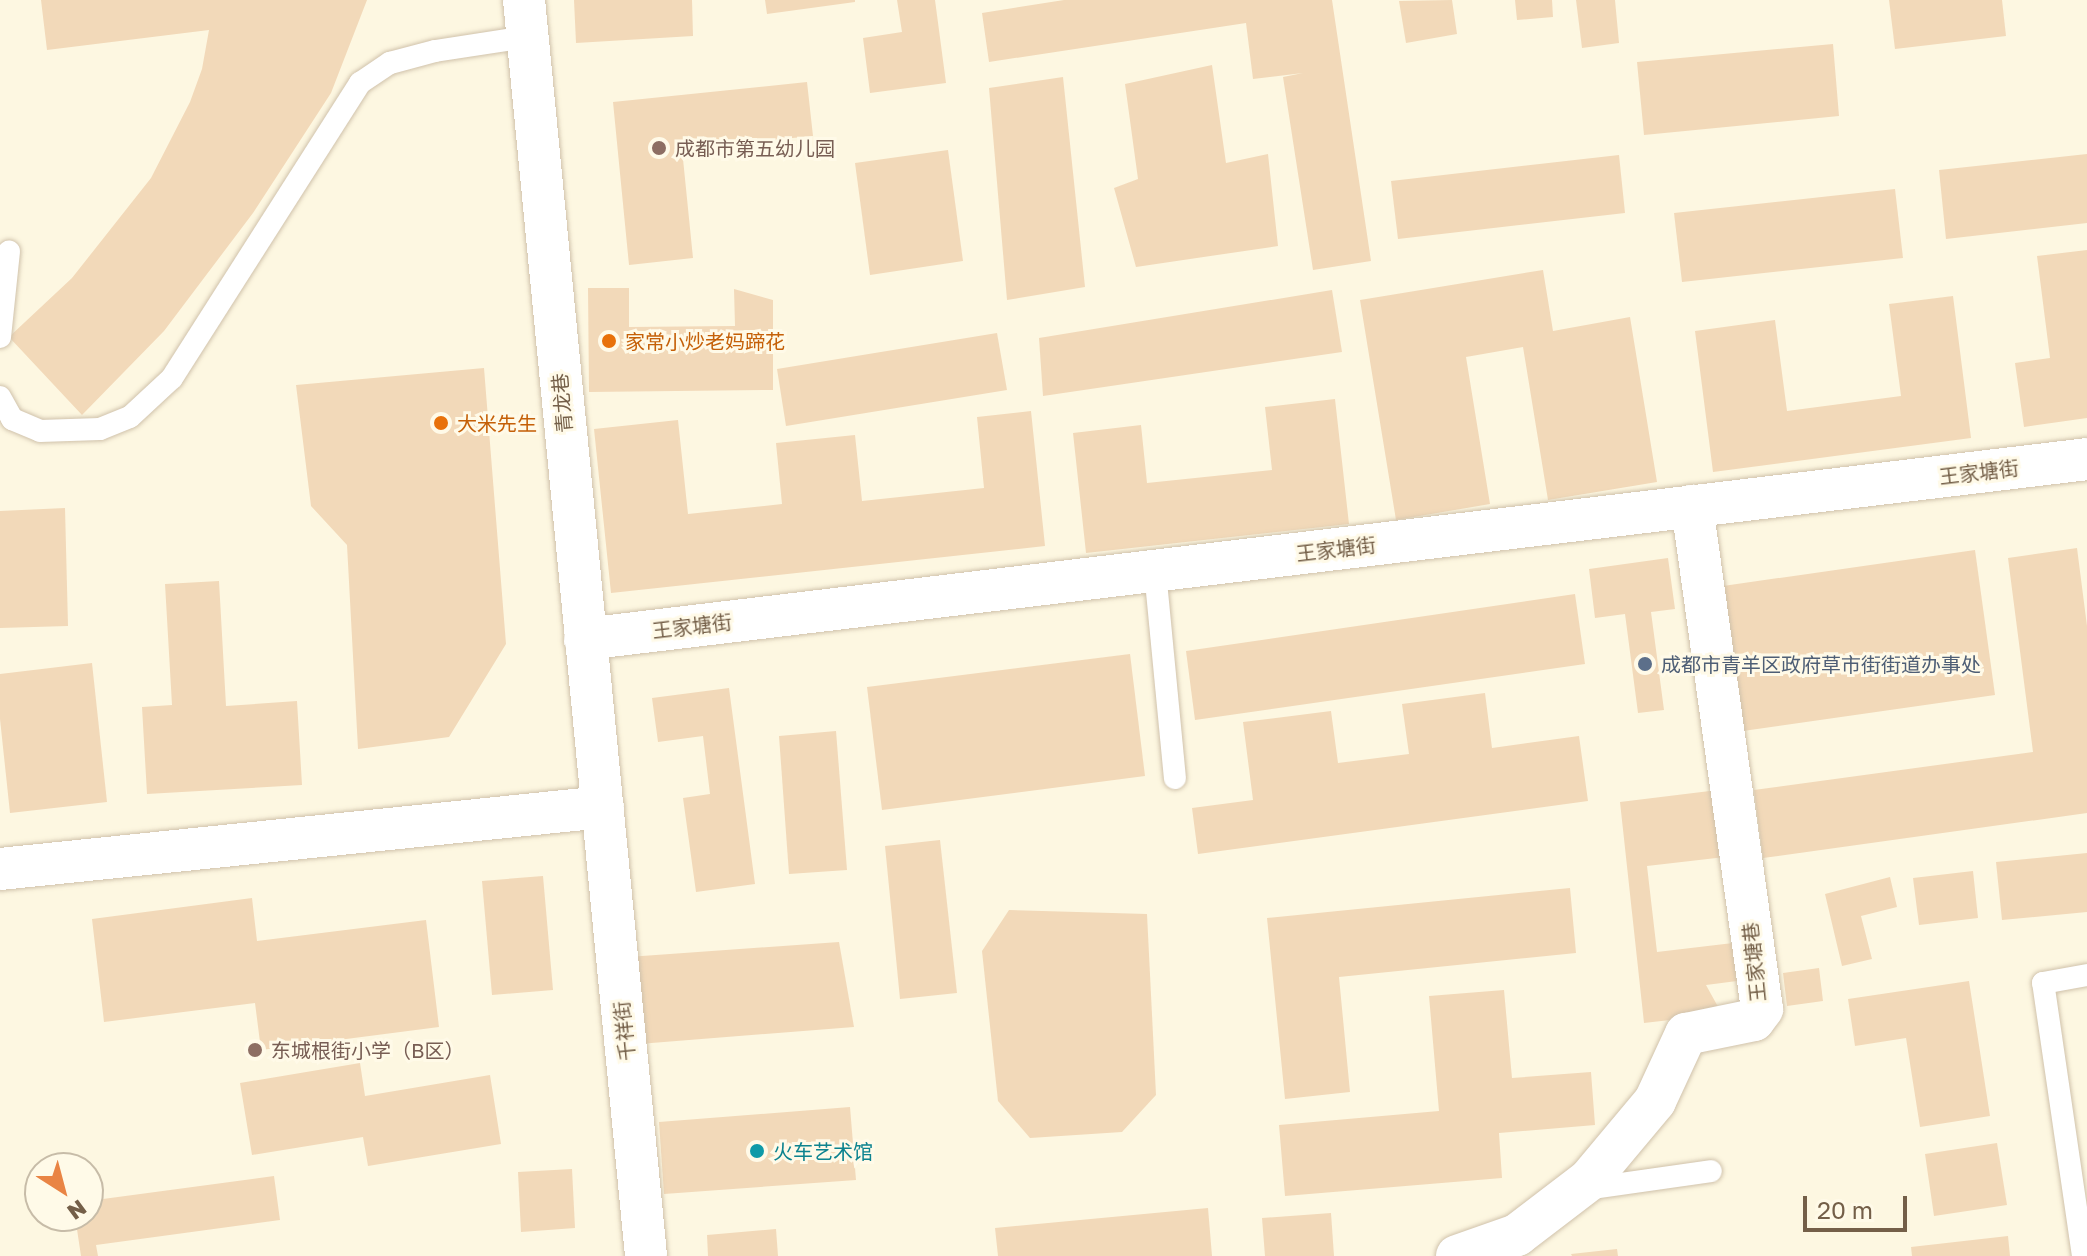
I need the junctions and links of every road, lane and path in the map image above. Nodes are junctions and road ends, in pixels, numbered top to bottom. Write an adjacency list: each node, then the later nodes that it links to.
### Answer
1 (526, 18): 4 (lane); 8 (street, 青龙巷)
2 (9, 251): 3 (lane)
3 (0, 337)
4 (0, 397)
5 (2087, 459): 6 (street, 王家塘街)
6 (1692, 506): 7 (street, 王家塘街); 14 (street, 王家塘巷)
7 (1155, 571): 8 (street, 王家塘街); 9 (lane)
8 (585, 639): 10 (street, 青龙巷)
9 (1175, 778)
10 (603, 807): 11 (street); 15 (street, 千祥街)
11 (0, 869)
12 (2087, 975): 17 (lane)
13 (1711, 1171): 14 (lane)
14 (1576, 1190): 16 (street, 王家塘巷)
15 (646, 1256)
16 (1457, 1256)
17 (2083, 1256)

